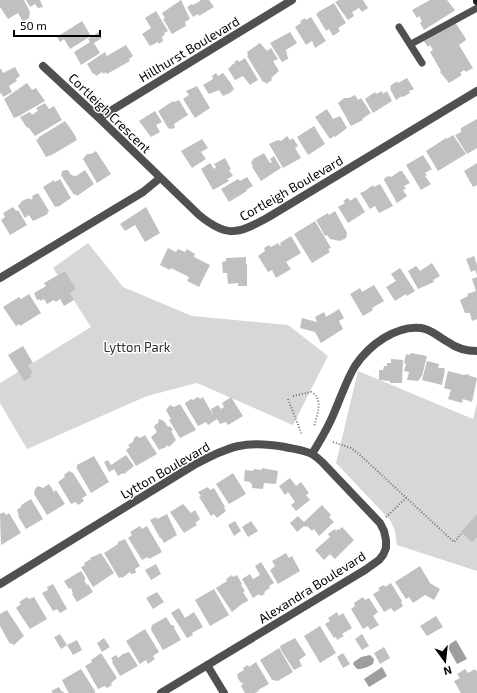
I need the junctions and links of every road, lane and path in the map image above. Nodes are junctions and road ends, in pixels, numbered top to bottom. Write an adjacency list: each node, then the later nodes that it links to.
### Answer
1 (292, 0): 8 (street, Hillhurst Boulevard)
2 (477, 8): 4 (lane)
3 (399, 27): 4 (lane)
4 (410, 44): 5 (lane)
5 (422, 63)
6 (42, 66): 8 (street, Cortleigh Crescent)
7 (477, 91): 9 (street, Cortleigh Boulevard)
8 (99, 118): 9 (street, Cortleigh Crescent)
9 (160, 178): 10 (street)
10 (0, 278)
11 (477, 351): 17 (street)
12 (292, 396): 14 (path)
13 (288, 399): 15 (path)
14 (314, 427)
15 (302, 435)
16 (333, 442): 18 (path)
17 (312, 454): 21 (street, Lytton Boulevard); 22 (street, Alexandra Boulevard)
18 (407, 497): 19 (path); 20 (path)
19 (386, 517)
20 (462, 533)
21 (1, 581)
22 (207, 665): 23 (street, Alexandra Boulevard); 24 (street)
23 (161, 693)
24 (224, 693)

